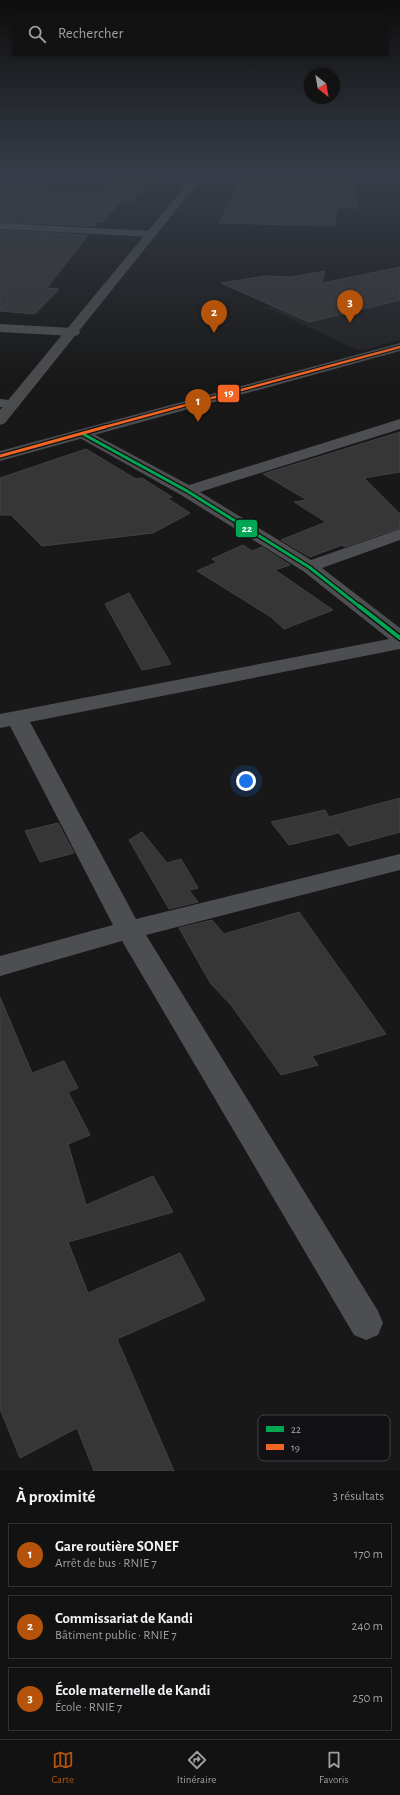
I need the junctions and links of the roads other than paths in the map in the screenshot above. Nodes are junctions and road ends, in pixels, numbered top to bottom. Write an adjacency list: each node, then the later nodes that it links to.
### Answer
1 (145, 243): 3 (main road)
2 (0, 328): 3 (street)
3 (73, 332): 5 (main road)
4 (400, 347): 8 (main road)
5 (7, 403): 6 (main road)
6 (0, 420)
7 (400, 424): 10 (street)
8 (83, 434): 9 (main road); 10 (street)
9 (0, 456)
10 (187, 491): 12 (street)
11 (400, 534): 12 (street)
12 (309, 567): 13 (street)
13 (400, 638)
14 (400, 643): 15 (street)
15 (9, 720): 17 (street)
16 (400, 862): 17 (street)
17 (129, 930): 18 (street); 19 (street)
18 (0, 966)
19 (366, 1323)

